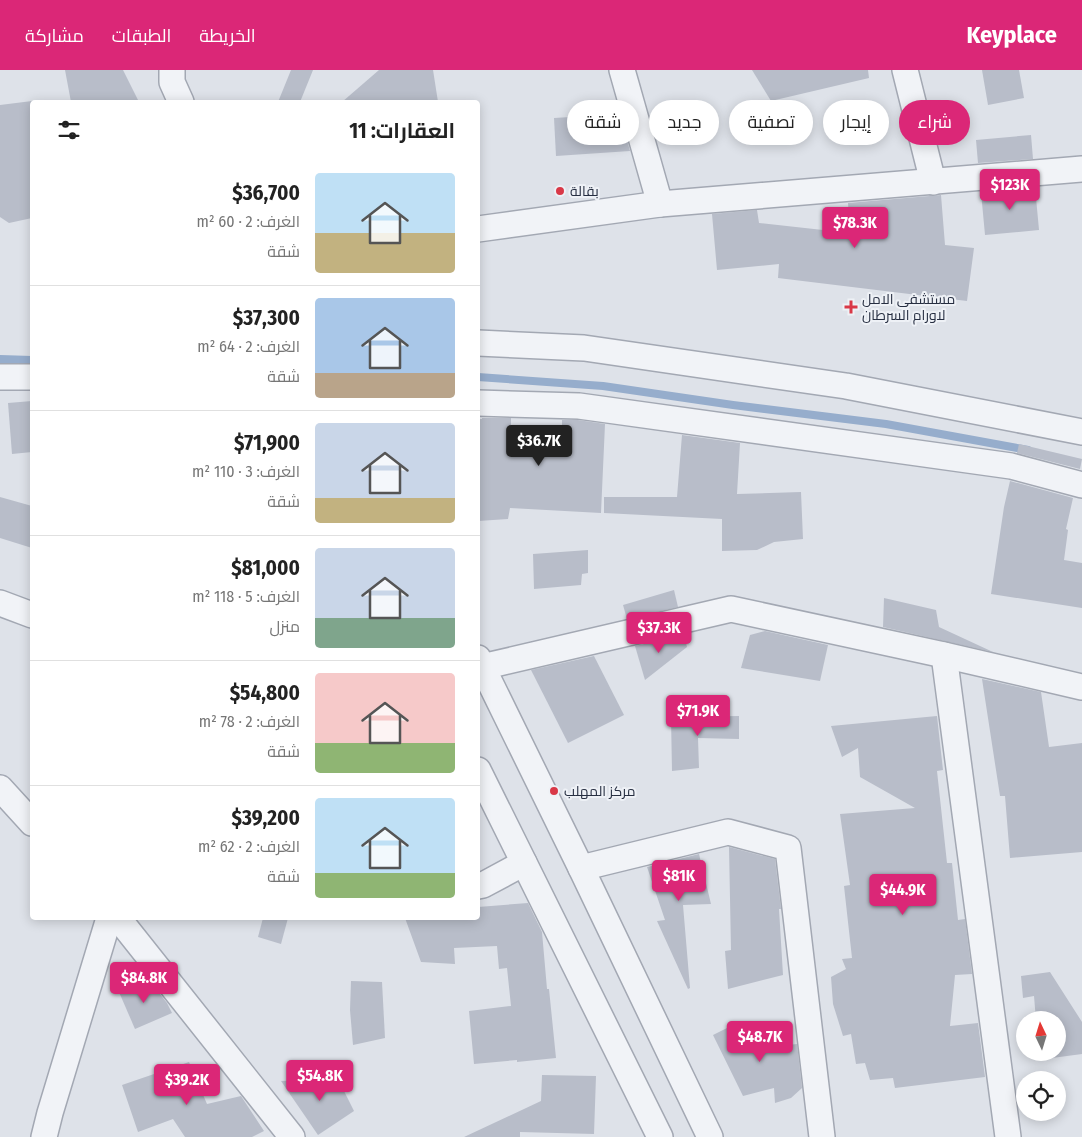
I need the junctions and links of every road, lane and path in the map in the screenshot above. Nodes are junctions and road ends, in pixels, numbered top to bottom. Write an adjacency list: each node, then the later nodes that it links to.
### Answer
1 (622, 70): 5 (street)
2 (905, 70): 4 (street)
3 (1082, 169): 4 (street)
4 (933, 182): 5 (street)
5 (660, 204): 6 (street)
6 (480, 229)
7 (480, 343): 11 (street)
8 (0, 377): 9 (street)
9 (30, 377)
10 (480, 403): 12 (street)
11 (1082, 432)
12 (1082, 484)
13 (0, 603): 14 (street)
14 (30, 614)
15 (944, 655): 16 (street); 17 (street); 31 (street)
16 (480, 662): 22 (street)
17 (1082, 687)
18 (480, 774): 21 (street)
19 (0, 788): 20 (street)
20 (30, 821)
21 (524, 863): 23 (street); 28 (street)
22 (582, 868): 29 (street); 30 (street)
23 (480, 886)
24 (108, 920): 26 (street)
25 (120, 920): 27 (street)
26 (44, 1137)
27 (292, 1137)
28 (660, 1137)
29 (710, 1137)
30 (822, 1137)
31 (1008, 1137)

